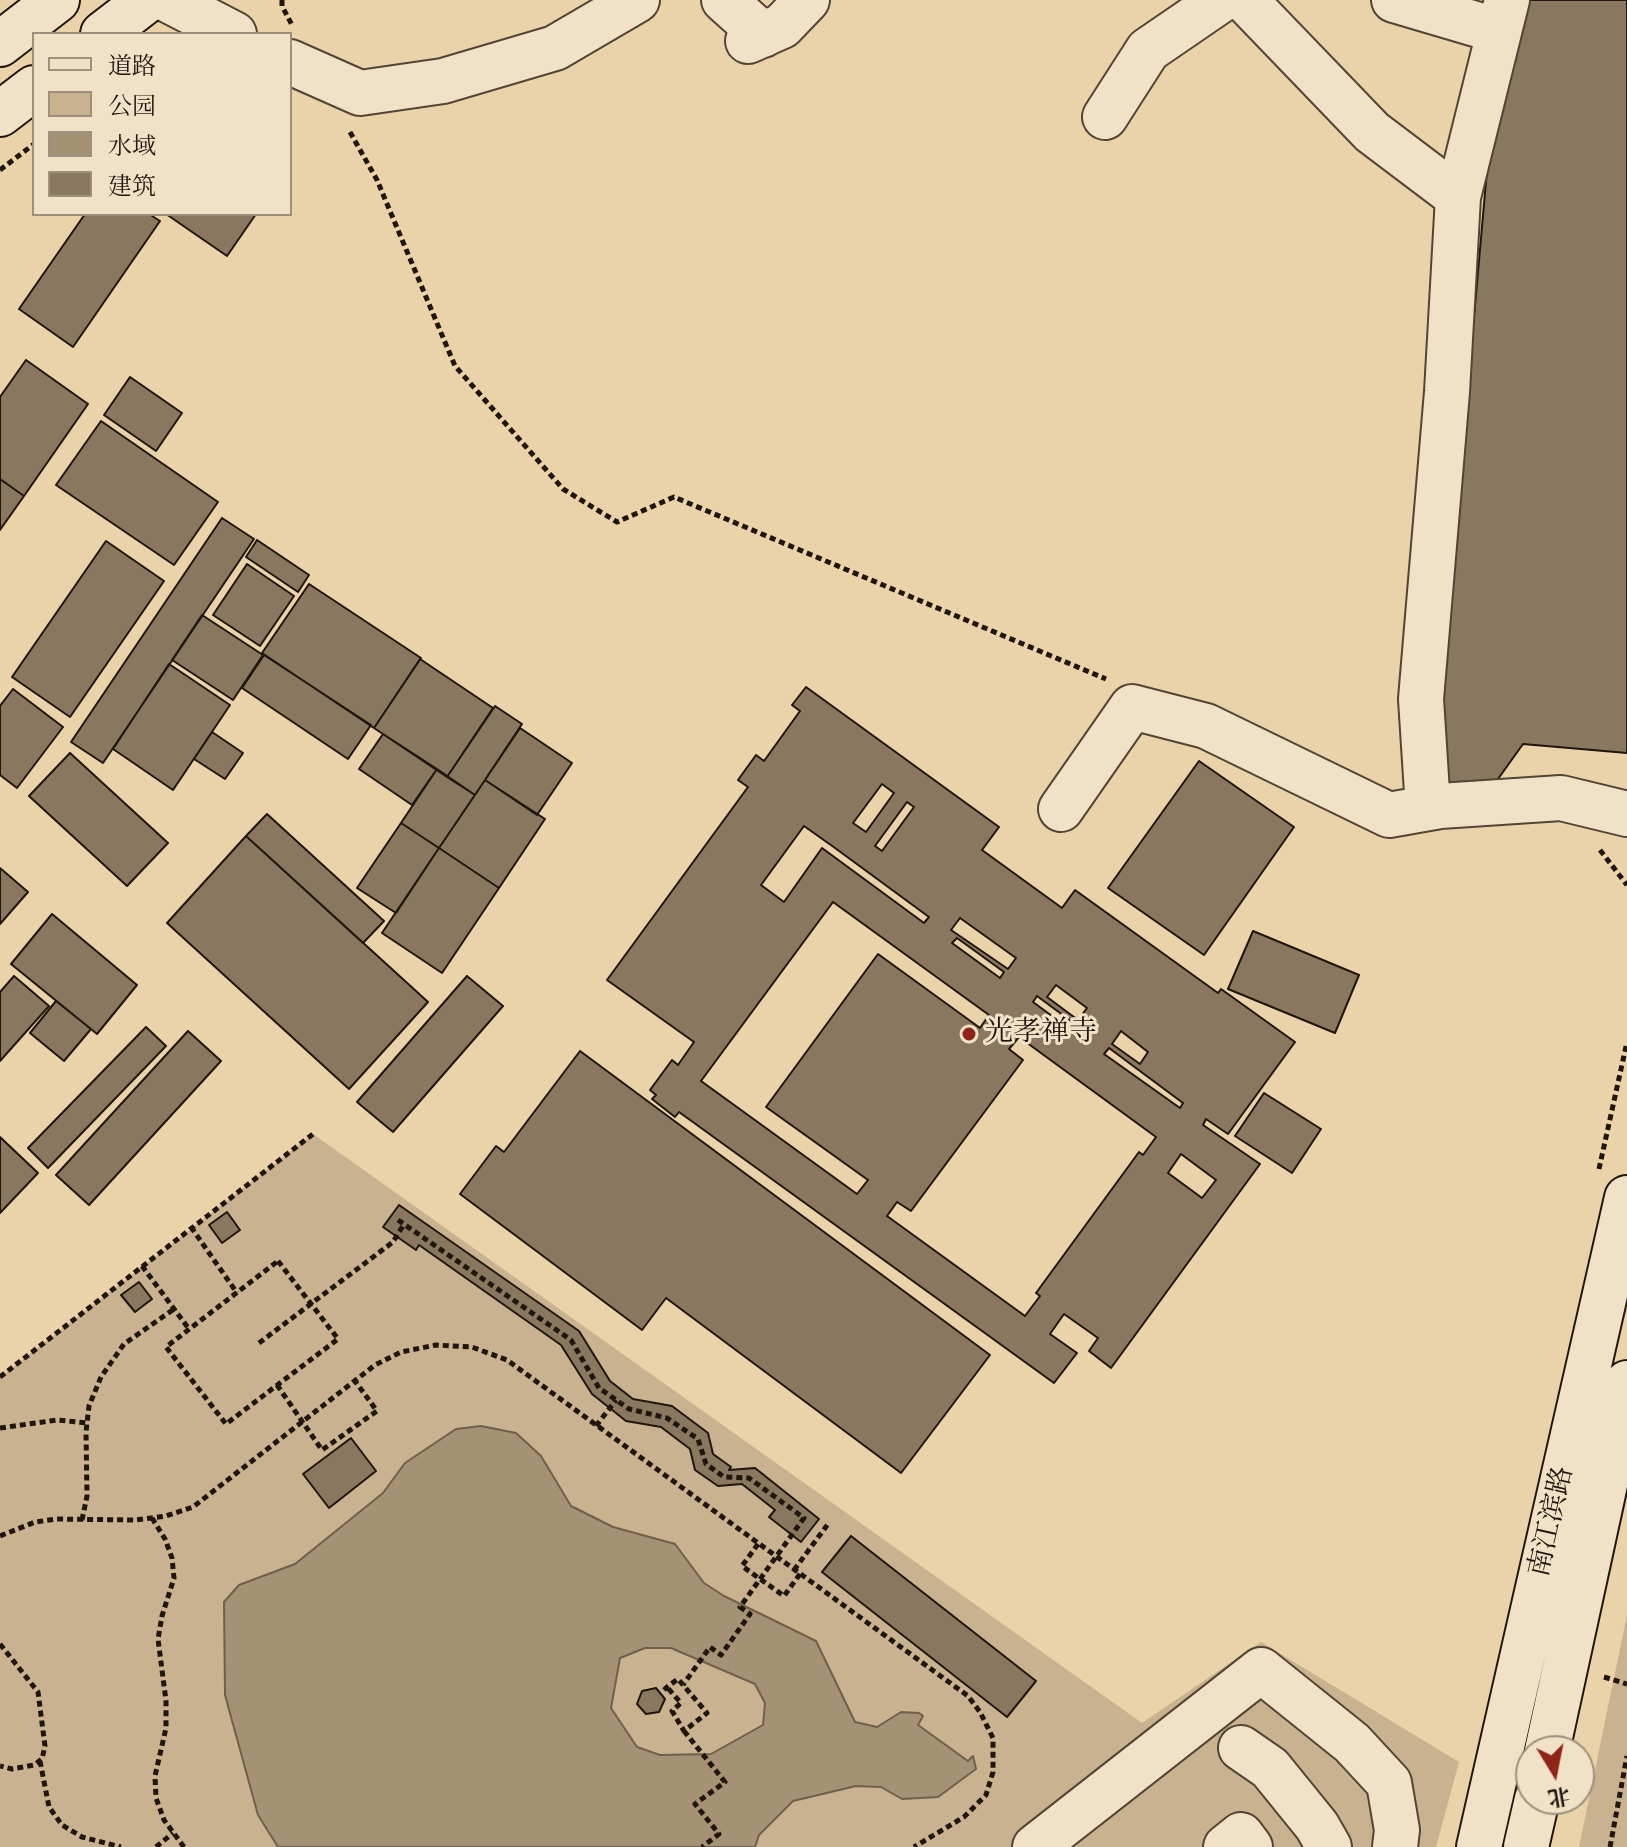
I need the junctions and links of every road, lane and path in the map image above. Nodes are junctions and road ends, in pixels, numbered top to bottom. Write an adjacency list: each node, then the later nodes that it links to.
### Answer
1 (57, 0): 12 (street)
2 (637, 0): 13 (street)
3 (724, 0): 4 (street)
4 (807, 0)
5 (1221, 0): 16 (street)
6 (1245, 0): 20 (street)
7 (1394, 0): 9 (street)
8 (149, 1): 10 (street); 11 (street)
9 (1503, 16): 20 (street)
10 (106, 32)
11 (229, 32)
12 (0, 44)
13 (292, 63)
14 (32, 90): 15 (street)
15 (0, 114)
16 (1105, 117)
17 (348, 128): 21 (path)
18 (32, 146): 19 (path)
19 (0, 170)
20 (1458, 197): 22 (street)
21 (1120, 685)
22 (1428, 808): 23 (street); 24 (street)
23 (1061, 809)
24 (1627, 814)
25 (313, 1134): 27 (path)
26 (1627, 1198): 73 (street, 南江滨路)
27 (191, 1227): 28 (path); 29 (path)
28 (142, 1266): 31 (path); 34 (path)
29 (237, 1293): 30 (path); 32 (path)
30 (311, 1304): 33 (path); 37 (path); 38 (path)
31 (174, 1309): 32 (path); 40 (path)
32 (189, 1329): 37 (path)
33 (259, 1343)
34 (0, 1377)
35 (355, 1381): 39 (path); 39 (path); 41 (path)
36 (1627, 1383): 56 (street, 南江滨路)
37 (277, 1385): 39 (path)
38 (616, 1400): 41 (path); 48 (path)
39 (303, 1422): 43 (path)
40 (87, 1423): 42 (path); 44 (path)
41 (596, 1426): 47 (path)
42 (0, 1428)
43 (152, 1518): 44 (path); 62 (path)
44 (82, 1520): 46 (path)
45 (828, 1524): 49 (path)
46 (0, 1537)
47 (758, 1544): 48 (path); 50 (path)
48 (776, 1557): 49 (path); 50 (path)
49 (797, 1572): 50 (path); 67 (path)
50 (760, 1579): 54 (path)
51 (0, 1644): 59 (path)
52 (1604, 1677): 53 (path)
53 (1627, 1684)
54 (683, 1685): 55 (path); 55 (path)
55 (684, 1731): 66 (path)
56 (1550, 1735)
57 (1241, 1748): 71 (street)
58 (1627, 1756): 75 (path)
59 (40, 1761): 60 (path); 63 (path)
60 (0, 1766)
61 (1533, 1815): 74 (street)
62 (173, 1833): 64 (path); 65 (path)
63 (121, 1847)
64 (156, 1847)
65 (184, 1847)
66 (702, 1847)
67 (914, 1847)
68 (1035, 1847): 72 (street)
69 (1226, 1847): 70 (street)
70 (1250, 1847)
71 (1329, 1847)
72 (1395, 1847)
73 (1479, 1847)
74 (1526, 1847)
75 (1610, 1847)

